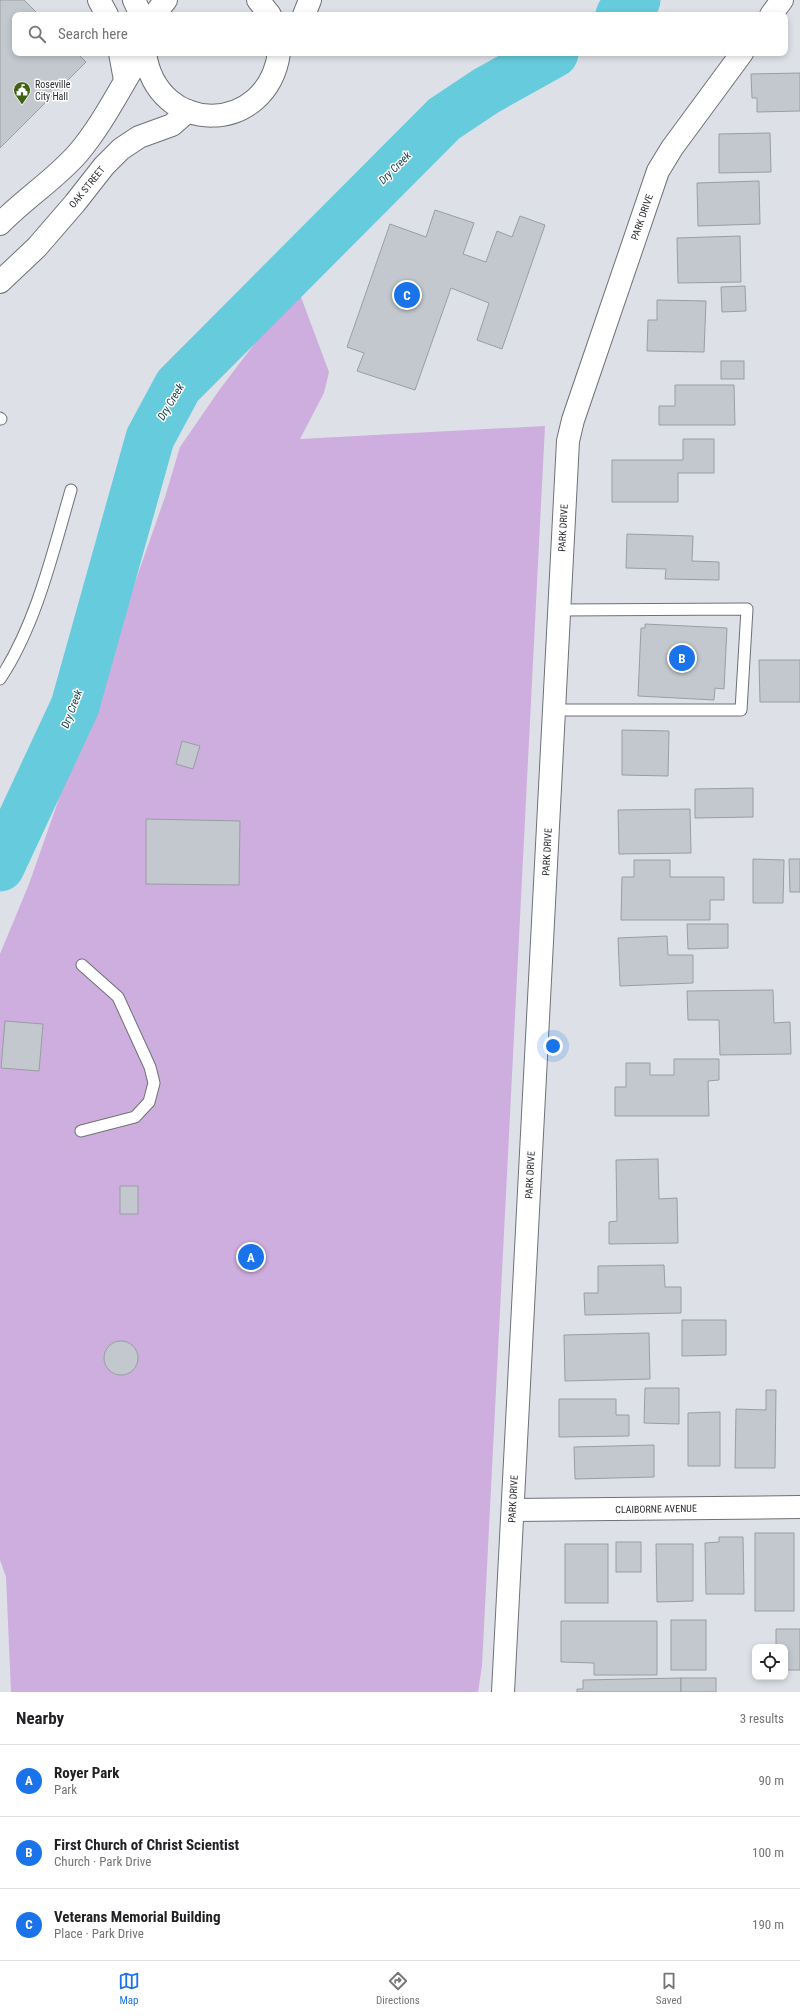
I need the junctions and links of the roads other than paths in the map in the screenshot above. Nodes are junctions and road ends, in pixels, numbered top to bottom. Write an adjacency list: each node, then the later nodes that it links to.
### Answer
1 (100, 0): 7 (street)
2 (134, 0): 8 (street)
3 (166, 0): 9 (street)
4 (258, 0): 10 (street)
5 (310, 0): 11 (street)
6 (782, 0): 12 (street)
7 (106, 12)
8 (140, 12)
9 (156, 12)
10 (268, 12)
11 (305, 12)
12 (773, 12)
13 (121, 56): 18 (street)
14 (140, 56): 18 (street)
15 (145, 56): 19 (street)
16 (279, 56): 19 (street)
17 (740, 56): 23 (street, PARK DRIVE)
18 (125, 80): 20 (street)
19 (188, 111): 21 (street, OAK STREET)
20 (0, 224)
21 (0, 282)
22 (71, 490): 24 (lane)
23 (559, 610): 25 (street, PARK DRIVE); 25 (lane)
24 (0, 679)
25 (554, 710): 29 (street, PARK DRIVE)
26 (82, 965): 27 (lane)
27 (81, 1131)
28 (800, 1507): 29 (street, CLAIBORNE AVENUE)
29 (513, 1510): 30 (street, PARK DRIVE)
30 (503, 1692)

